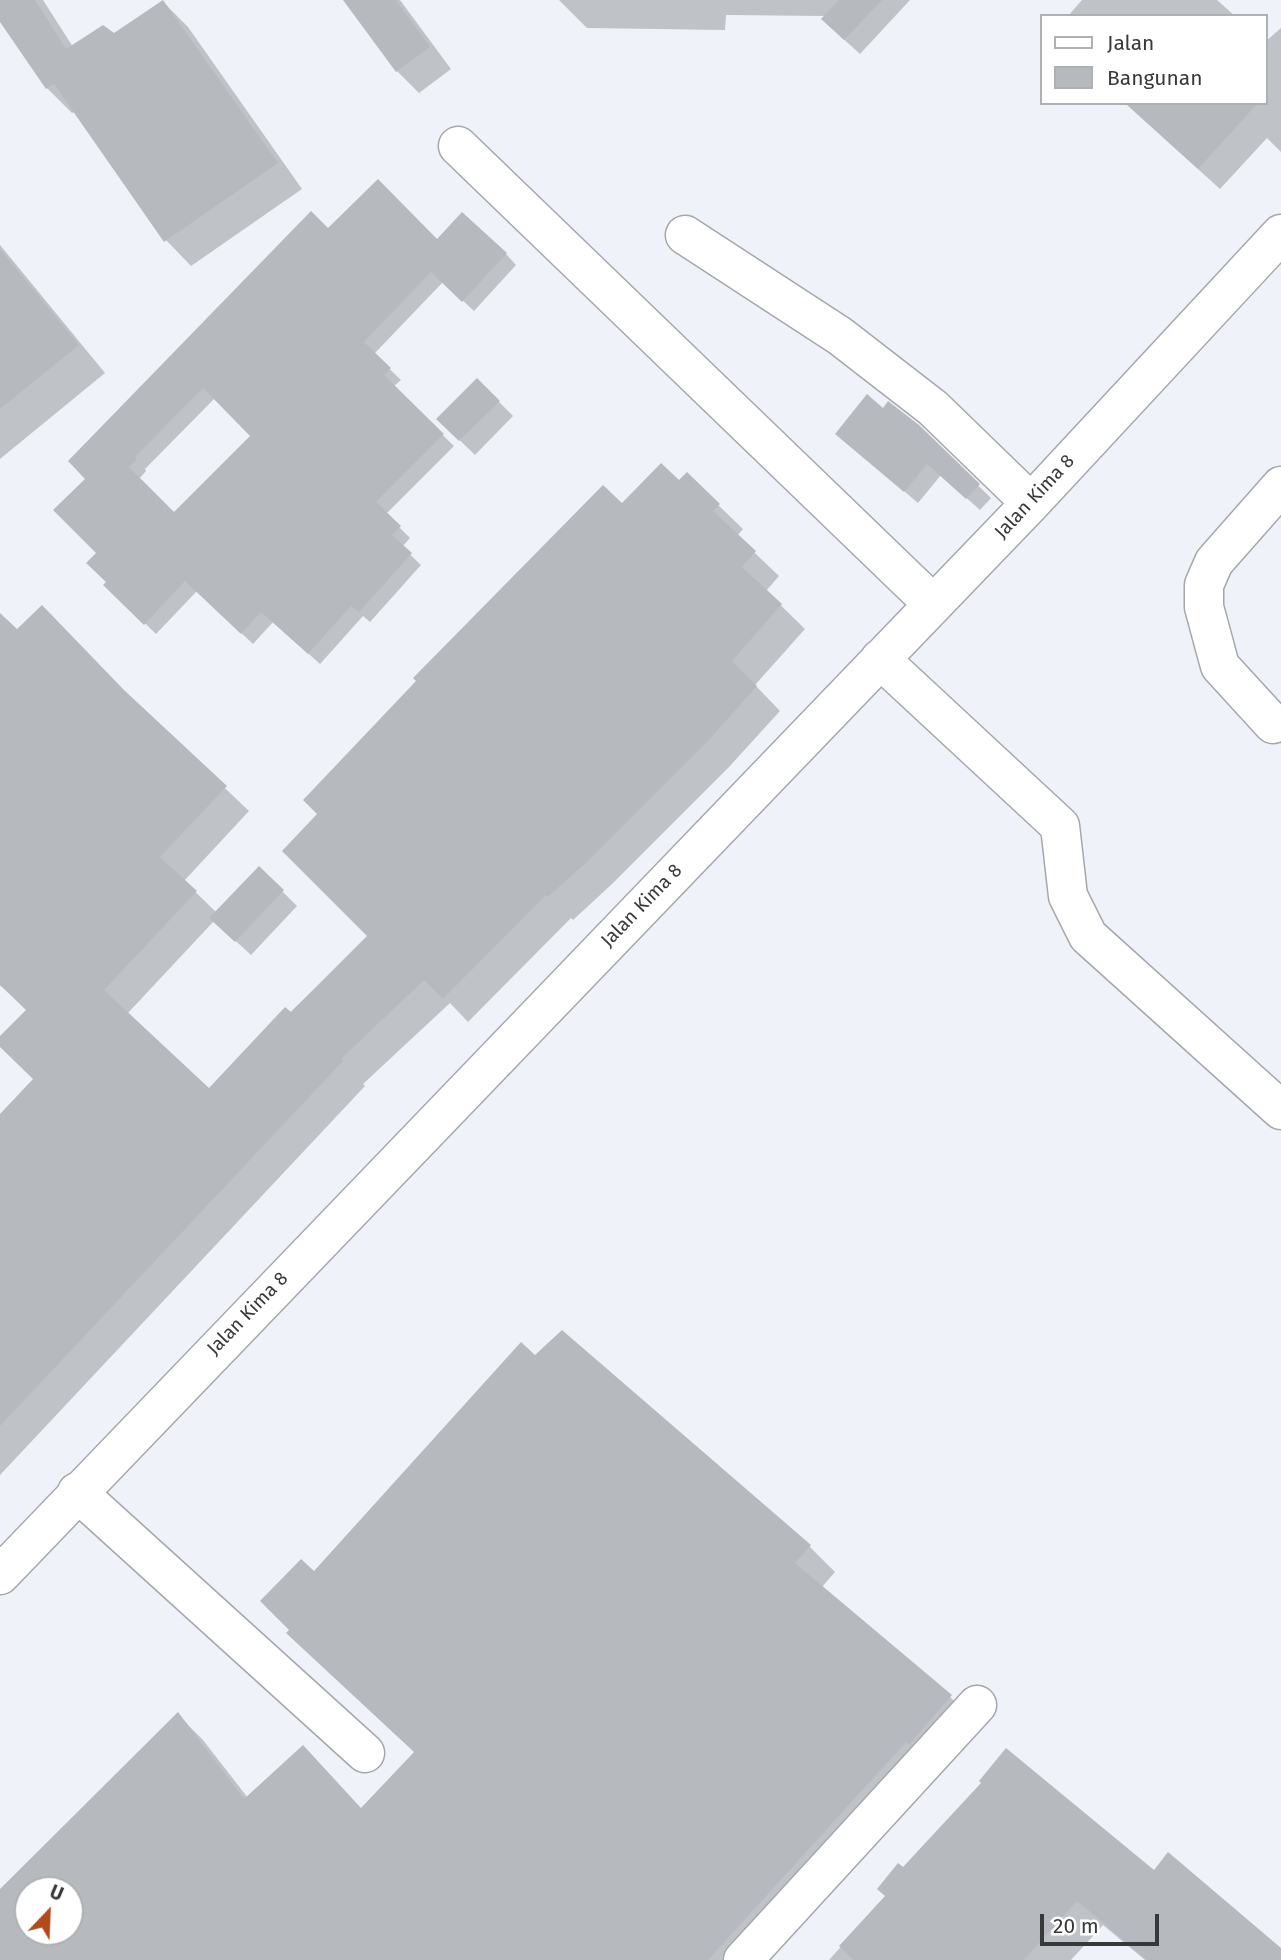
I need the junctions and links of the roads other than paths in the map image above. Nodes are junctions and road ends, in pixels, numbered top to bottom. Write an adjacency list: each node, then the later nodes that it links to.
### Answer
1 (458, 146): 6 (street)
2 (1281, 234): 5 (street, Jalan Kima 8)
3 (685, 235): 5 (street)
4 (1281, 486): 8 (street)
5 (1031, 503): 6 (street, Jalan Kima 8)
6 (933, 604): 7 (street, Jalan Kima 8)
7 (880, 659): 9 (street); 10 (street, Jalan Kima 8)
8 (1278, 724)
9 (1281, 1110)
10 (77, 1492): 11 (street, Jalan Kima 8); 13 (street)
11 (0, 1575)
12 (977, 1705): 14 (street)
13 (365, 1753)
14 (743, 1960)

